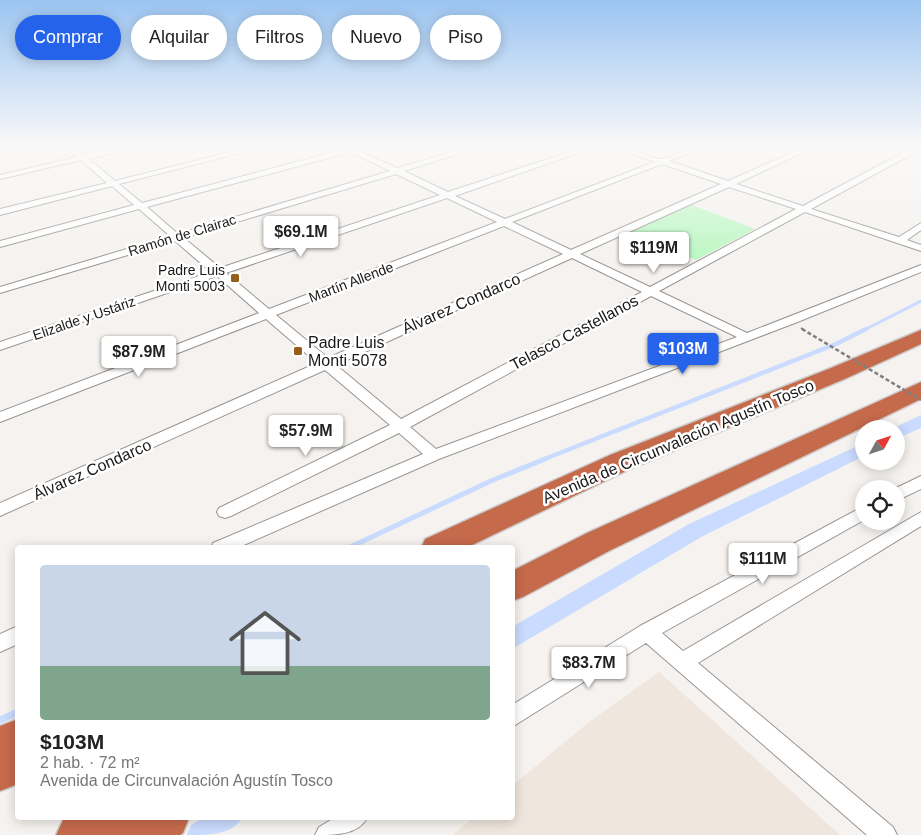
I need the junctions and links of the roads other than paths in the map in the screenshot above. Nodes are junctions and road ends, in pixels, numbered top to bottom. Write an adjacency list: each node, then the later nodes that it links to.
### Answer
1 (110, 185): 14 (street)
2 (115, 185): 12 (street)
3 (216, 185): 12 (street)
4 (349, 185): 17 (street, Ramón de Clairac)
5 (424, 185): 11 (street)
6 (479, 185): 11 (street, Elizalde y Ustáriz)
7 (603, 185): 15 (street, Martín Allende)
8 (723, 185): 21 (street, Álvarez Condarco)
9 (733, 185): 13 (street)
10 (848, 185): 13 (street, Telasco Castellanos)
11 (447, 196): 15 (street); 23 (street, Elizalde y Ustáriz)
12 (141, 206): 17 (street); 19 (street)
13 (803, 209): 18 (street); 25 (street, Telasco Castellanos)
14 (0, 212)
15 (505, 223): 21 (street); 26 (street, Martín Allende)
16 (921, 226): 18 (street)
17 (176, 237): 23 (street); 24 (street, Ramón de Clairac)
18 (900, 241): 20 (street)
19 (0, 244)
20 (921, 248)
21 (570, 255): 25 (street); 31 (street, Álvarez Condarco)
22 (921, 268): 29 (street)
23 (219, 272): 26 (street); 30 (street, Elizalde y Ustáriz)
24 (0, 290)
25 (650, 291): 29 (street); 36 (street, Telasco Castellanos)
26 (268, 314): 31 (street); 34 (street, Martín Allende)
27 (921, 320): 39 (highway)
28 (921, 336): 39 (highway, Avenida de Circunvalación Agustín Tosco)
29 (746, 337): 38 (street)
30 (0, 346)
31 (325, 363): 36 (street); 43 (street, Álvarez Condarco)
32 (921, 390): 42 (highway)
33 (921, 407): 35 (highway)
34 (0, 417)
35 (894, 420)
36 (400, 426): 38 (street); 44 (street, Telasco Castellanos)
37 (855, 439): 42 (highway)
38 (434, 455): 48 (street)
39 (620, 462): 47 (highway, Avenida de Circunvalación Agustín Tosco)
40 (921, 482): 41 (street)
41 (905, 490)
42 (696, 497): 51 (highway)
43 (0, 510)
44 (224, 512)
45 (855, 517): 54 (street)
46 (921, 518): 57 (street)
47 (464, 534): 49 (highway); 50 (highway, Avenida de Circunvalación Agustín Tosco)
48 (226, 545)
49 (437, 545)
50 (442, 545)
51 (540, 572): 52 (highway); 53 (highway)
52 (515, 585)
53 (515, 590)
54 (648, 632): 57 (street); 58 (street)
55 (15, 636): 56 (street)
56 (0, 643)
57 (682, 662): 69 (street)
58 (515, 715)
59 (15, 740): 60 (highway)
60 (0, 747)
61 (15, 764): 62 (highway)
62 (0, 771)
63 (104, 820): 66 (highway)
64 (165, 820): 67 (highway)
65 (352, 820): 68 (street)
66 (78, 835)
67 (140, 835)
68 (327, 835)
69 (885, 835)

